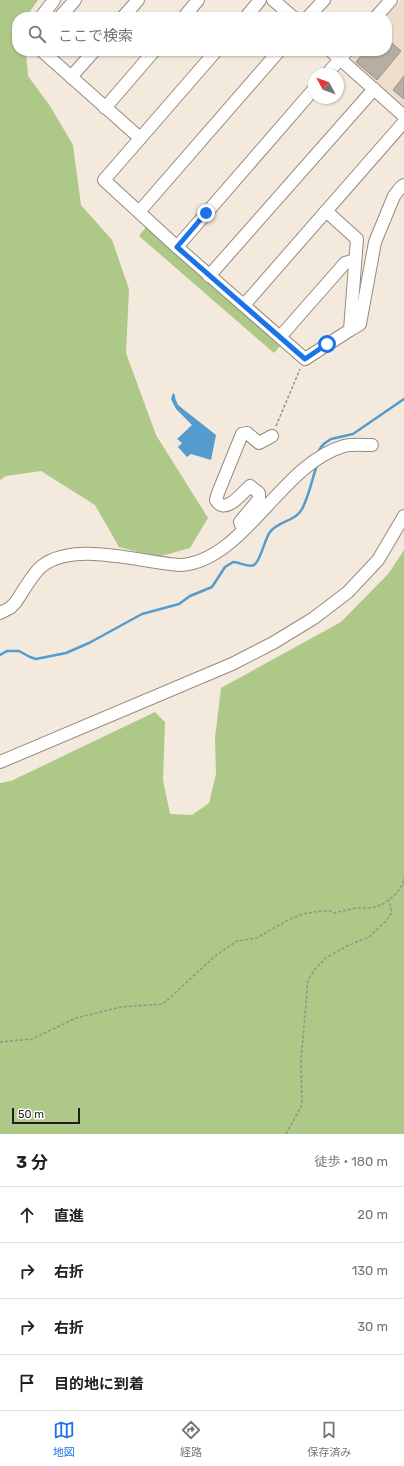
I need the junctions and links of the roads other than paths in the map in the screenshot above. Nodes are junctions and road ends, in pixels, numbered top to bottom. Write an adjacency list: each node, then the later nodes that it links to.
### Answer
1 (54, 0): 9 (street)
2 (75, 0): 10 (street)
3 (138, 0): 11 (street)
4 (198, 0): 12 (street)
5 (260, 0): 13 (street)
6 (273, 0): 14 (street)
7 (324, 0): 15 (street)
8 (391, 0): 16 (street)
9 (45, 12)
10 (64, 12)
11 (127, 12)
12 (188, 12)
13 (250, 12)
14 (287, 12)
15 (313, 12)
16 (380, 12)
17 (48, 56): 25 (street)
18 (90, 56): 25 (street)
19 (150, 56): 28 (street)
20 (212, 56): 31 (street)
21 (275, 56): 33 (street)
22 (338, 56): 24 (street)
23 (341, 56): 26 (street)
24 (331, 68)
25 (71, 77): 28 (street)
26 (374, 89): 29 (street); 37 (street)
27 (308, 96): 35 (street)
28 (105, 108): 31 (street)
29 (404, 116)
30 (404, 122): 34 (street)
31 (140, 138): 33 (street)
32 (404, 185): 39 (street)
33 (139, 212): 35 (street)
34 (326, 212): 36 (street); 38 (street)
35 (177, 247): 37 (street)
36 (355, 260): 39 (street); 40 (street)
37 (209, 276): 38 (street)
38 (244, 305): 40 (street)
39 (350, 330): 40 (street)
40 (280, 337)
41 (272, 436): 44 (street)
42 (372, 445): 44 (street)
43 (404, 516): 46 (street)
44 (243, 530): 45 (street)
45 (0, 613)
46 (0, 762)

